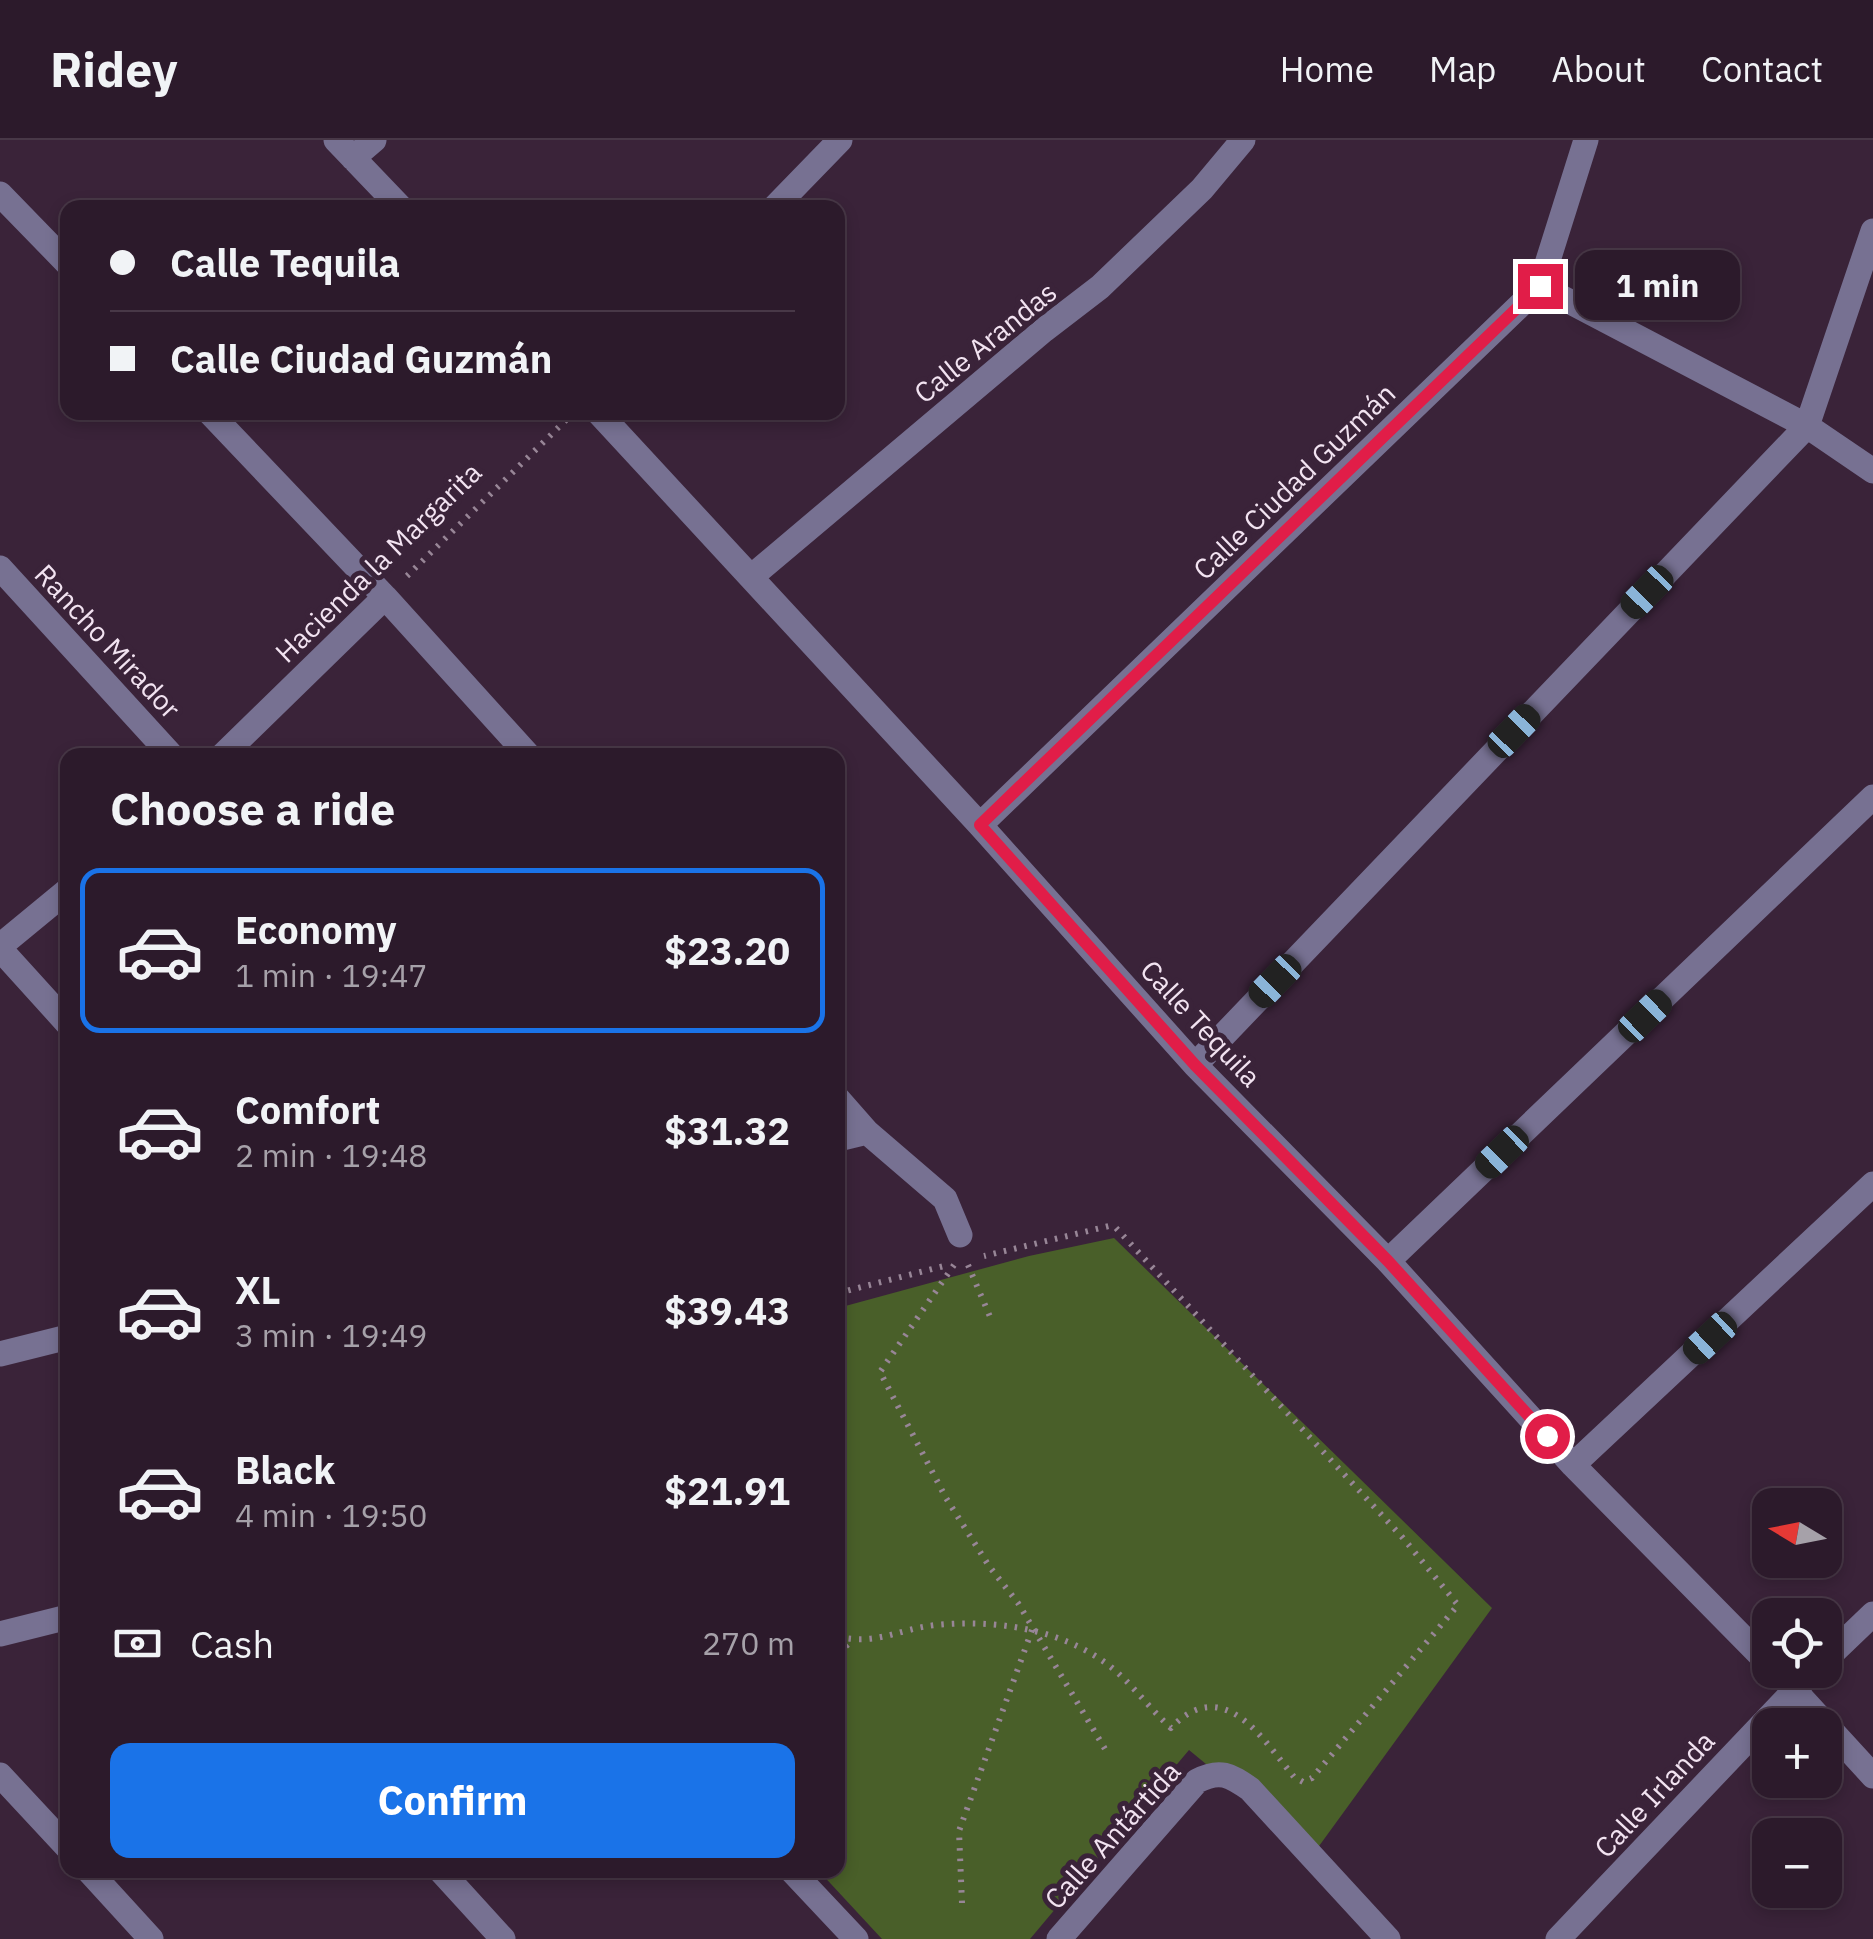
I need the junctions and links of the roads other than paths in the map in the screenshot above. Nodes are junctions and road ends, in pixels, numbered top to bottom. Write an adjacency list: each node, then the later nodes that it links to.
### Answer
1 (374, 140): 5 (street)
2 (840, 140): 8 (street)
3 (1242, 140): 17 (street, Calle Arandas)
4 (1586, 140): 11 (street, Calle Ciudad Guzmán)
5 (345, 149): 7 (street)
6 (0, 194): 10 (street)
7 (393, 200)
8 (782, 200)
9 (1873, 231): 14 (street)
10 (60, 256)
11 (1540, 286): 14 (street); 23 (street, Calle Ciudad Guzmán)
12 (217, 420): 18 (street)
13 (605, 420): 17 (street, Calle Tequila)
14 (1806, 426): 15 (street); 27 (street)
15 (1873, 471)
16 (0, 568): 19 (street, Rancho Mirador)
17 (751, 577): 23 (street, Calle Tequila)
18 (385, 597): 20 (street, Hacienda la Margarita); 21 (street)
19 (165, 748)
20 (230, 748)
21 (522, 748)
22 (1873, 797): 33 (street)
23 (980, 825): 27 (street, Calle Tequila)
24 (60, 897): 25 (street)
25 (0, 948): 26 (street)
26 (60, 1015)
27 (1195, 1065): 33 (street, Calle Tequila)
28 (845, 1107): 29 (street)
29 (866, 1132): 30 (street); 32 (street)
30 (845, 1138)
31 (1873, 1184): 36 (street)
32 (963, 1248)
33 (1388, 1261): 36 (street, Calle Tequila)
34 (60, 1339): 35 (street)
35 (0, 1354)
36 (1574, 1465): 41 (street, Calle Tequila)
37 (1873, 1614): 40 (street)
38 (60, 1620): 39 (street)
39 (0, 1634)
40 (1842, 1644)
41 (1752, 1647)
42 (1794, 1690): 44 (street, Calle Tequila); 54 (street, Calle Irlanda)
43 (0, 1775): 45 (street)
44 (1873, 1776)
45 (60, 1839)
46 (95, 1878): 49 (street)
47 (447, 1878): 50 (street)
48 (798, 1878): 51 (street)
49 (151, 1939)
50 (503, 1939)
51 (856, 1939)
52 (1059, 1939): 53 (street, Calle Antártida)
53 (1388, 1939)
54 (1558, 1939)

